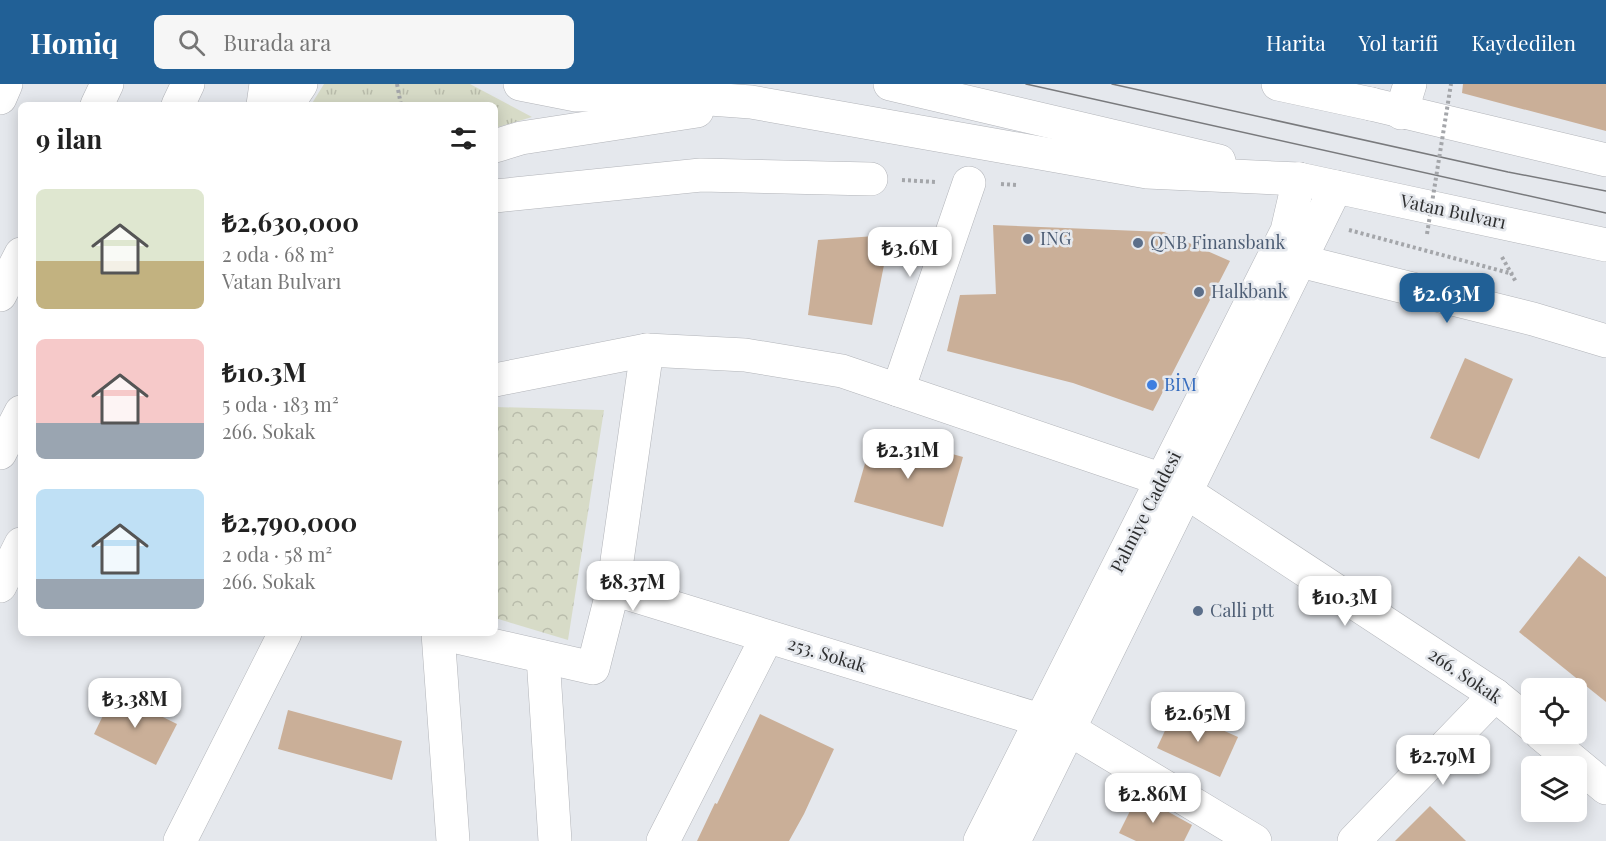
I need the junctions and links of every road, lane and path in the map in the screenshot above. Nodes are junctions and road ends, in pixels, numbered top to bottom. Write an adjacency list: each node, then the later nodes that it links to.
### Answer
1 (6, 84): 15 (main road)
2 (107, 84): 16 (main road)
3 (188, 84): 17 (main road)
4 (266, 84): 18 (main road)
5 (301, 84): 19 (main road)
6 (397, 84): 20 (path)
7 (520, 84): 13 (main road)
8 (603, 84): 13 (main road)
9 (890, 84): 25 (main road)
10 (1278, 84): 14 (main road)
11 (1317, 84): 14 (main road)
12 (1451, 84): 30 (path, bridge)
13 (641, 94): 21 (main road)
14 (1391, 96): 23 (main road)
15 (0, 98)
16 (98, 102)
17 (179, 102)
18 (263, 102)
19 (289, 102)
20 (400, 102)
21 (751, 102): 22 (main road); 25 (main road)
22 (498, 145)
23 (1606, 160)
24 (871, 179): 26 (path); 29 (main road)
25 (1299, 179): 28 (main road, Vatan Bulvarı); 42 (main road, Palmiye Caddesi)
26 (969, 183): 27 (path); 39 (main road)
27 (1018, 185)
28 (1336, 187): 31 (main road, Vatan Bulvarı); 32 (main road, Palmiye Caddesi)
29 (498, 196)
30 (1427, 234)
31 (1606, 245)
32 (1306, 250): 34 (path); 36 (main road); 42 (main road, Palmiye Caddesi)
33 (18, 260): 35 (main road)
34 (1513, 274)
35 (0, 295)
36 (1606, 341)
37 (647, 350): 38 (main road, 266. Sokak); 39 (main road, 266. Sokak); 45 (main road)
38 (498, 379)
39 (898, 390): 42 (main road, 266. Sokak)
40 (18, 418): 41 (main road)
41 (0, 453)
42 (1174, 486): 51 (main road, 266. Sokak); 53 (main road, Palmiye Caddesi)
43 (18, 549): 44 (main road)
44 (0, 586)
45 (613, 589): 49 (main road, 253. Sokak); 50 (main road)
46 (283, 636): 56 (main road)
47 (439, 636): 57 (main road)
48 (452, 636): 50 (main road)
49 (768, 637): 53 (main road, 253. Sokak); 59 (main road)
50 (543, 657): 58 (main road)
51 (1495, 695): 52 (main road, 266. Sokak); 63 (main road)
52 (1521, 716)
53 (1055, 724): 60 (main road, Palmiye Caddesi); 61 (main road, Palmiye Caddesi); 62 (main road, 253. Sokak)
54 (1553, 744): 55 (main road)
55 (1606, 788)
56 (180, 841)
57 (453, 841)
58 (555, 841)
59 (663, 841)
60 (980, 841)
61 (1014, 841)
62 (1255, 841)
63 (1354, 841)

